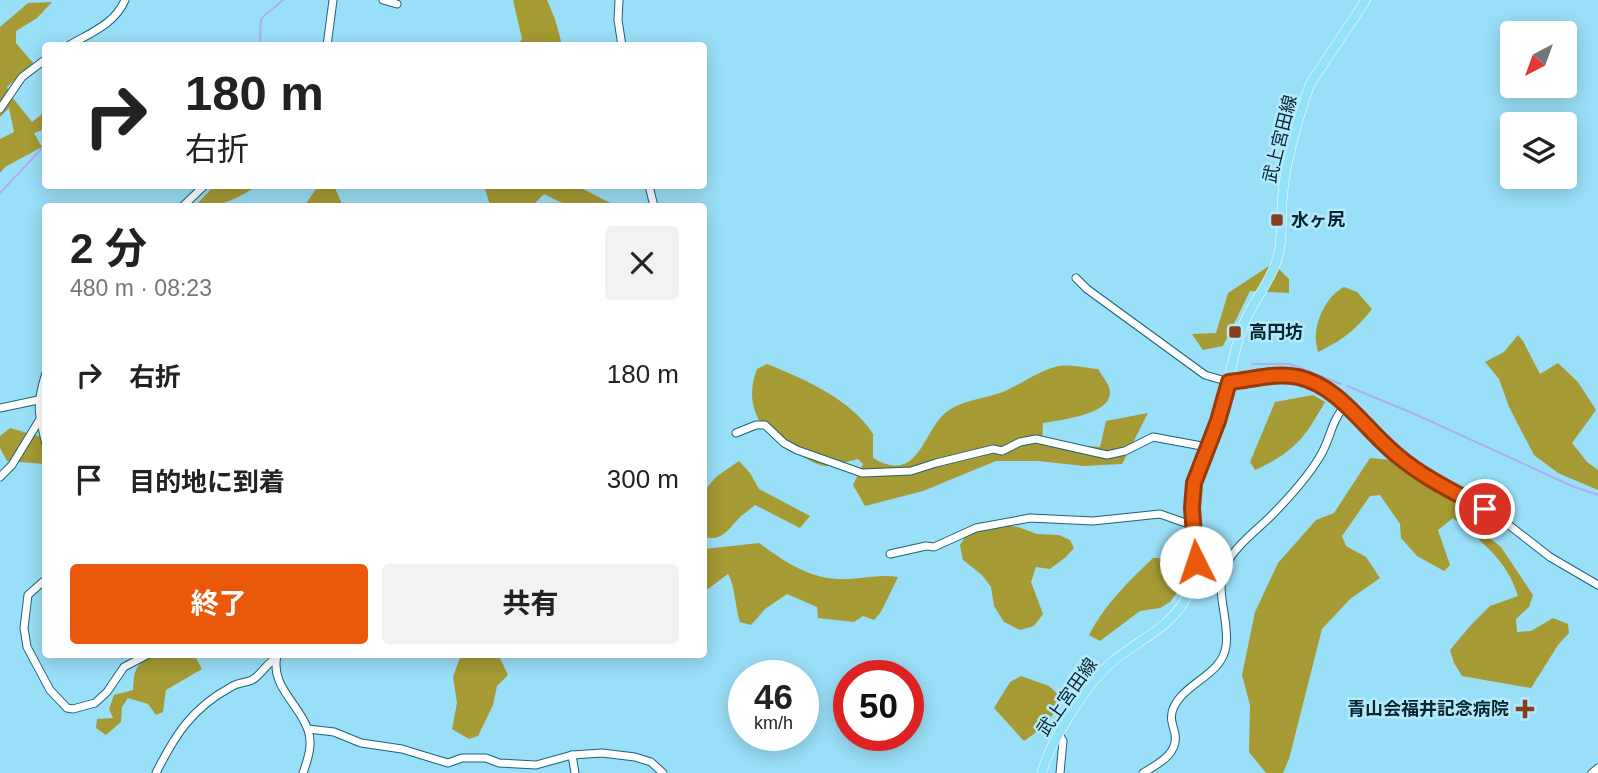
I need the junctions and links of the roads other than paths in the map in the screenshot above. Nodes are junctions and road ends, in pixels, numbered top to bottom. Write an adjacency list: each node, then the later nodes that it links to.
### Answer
1 (125, 0): 7 (street)
2 (332, 0): 8 (street)
3 (383, 0): 6 (street)
4 (620, 0): 9 (street)
5 (1366, 0): 15 (main road, 武上宮田線)
6 (397, 4)
7 (76, 42)
8 (327, 42)
9 (621, 42)
10 (42, 62): 11 (street)
11 (0, 109)
12 (201, 189): 13 (street)
13 (186, 203)
14 (1076, 278): 15 (street)
15 (1229, 382): 18 (street); 23 (main road, 武上宮田線)
16 (42, 386): 17 (street)
17 (38, 400): 19 (street); 20 (street)
18 (1345, 406): 28 (street); 42 (street)
19 (0, 408)
20 (40, 419): 21 (street); 24 (street)
21 (42, 427)
22 (736, 433): 23 (street)
23 (1207, 446): 25 (main road, 武上宮田線)
24 (0, 477)
25 (1194, 526): 26 (street); 33 (main road, 武上宮田線)
26 (890, 554)
27 (42, 583): 29 (street)
28 (1598, 585)
29 (141, 658)
30 (274, 658): 36 (street)
31 (276, 658): 32 (street)
32 (308, 729): 34 (street); 37 (street)
33 (1059, 734): 40 (main road, 武上宮田線); 41 (street)
34 (572, 755): 38 (street); 39 (street)
35 (1598, 768): 43 (street)
36 (156, 773)
37 (303, 773)
38 (575, 773)
39 (663, 773)
40 (1042, 773)
41 (1060, 773)
42 (1143, 773)
43 (1592, 773)

